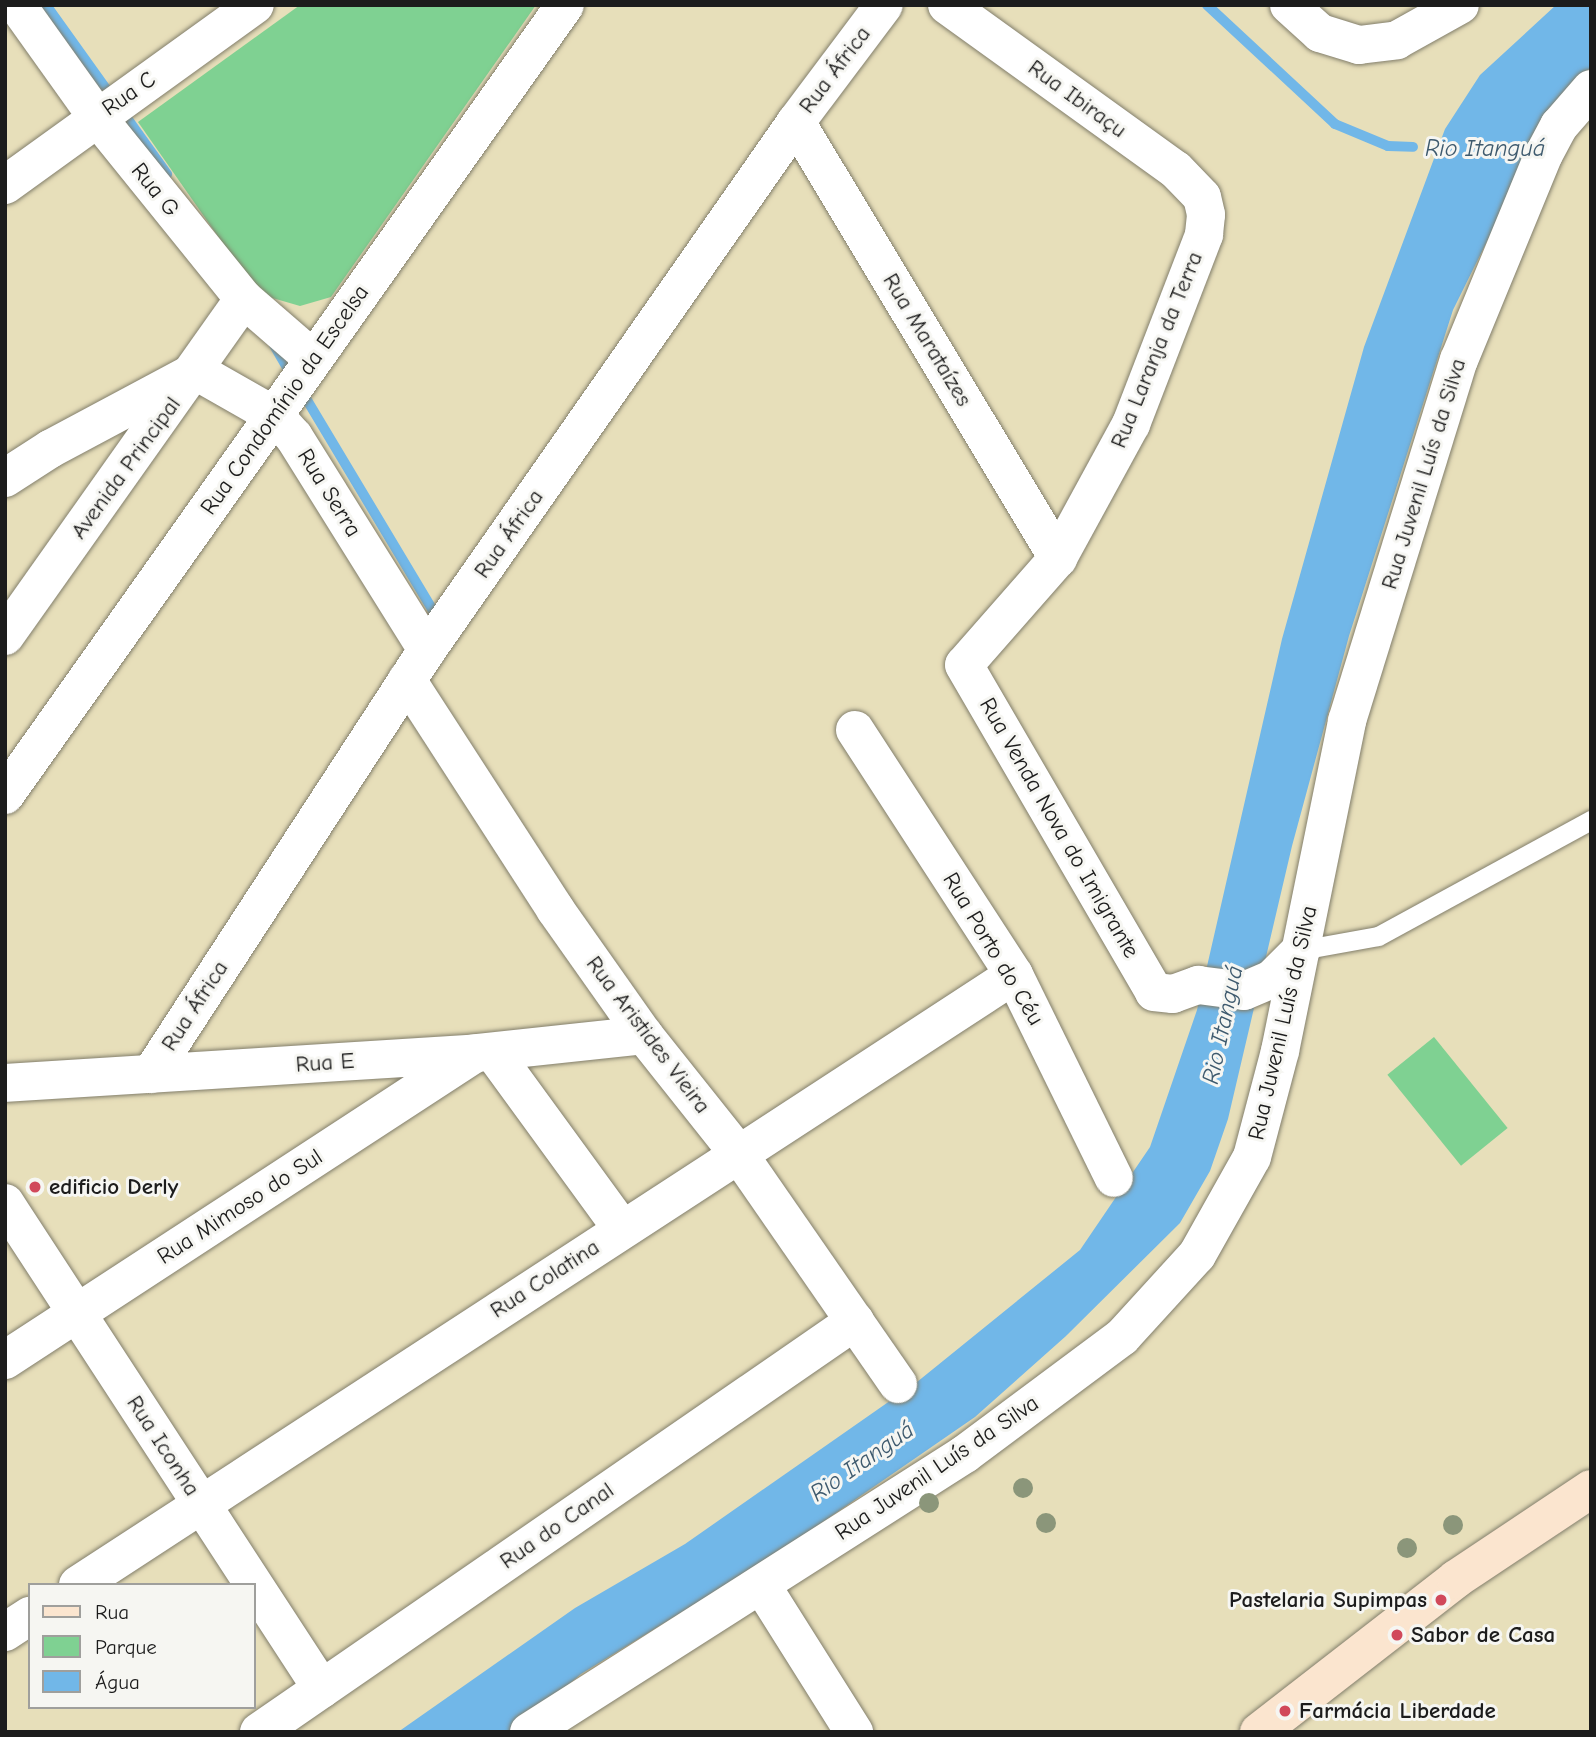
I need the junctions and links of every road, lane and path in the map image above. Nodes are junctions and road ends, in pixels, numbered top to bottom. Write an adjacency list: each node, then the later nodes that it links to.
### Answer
1 (17, 5): 9 (street, Rua G)
2 (255, 5): 9 (street, Rua C)
3 (565, 5): 14 (street, Rua Condomínio da Escelsa)
4 (884, 5): 10 (street, Rua África)
5 (947, 5): 12 (street, Rua Ibiraçu)
6 (1289, 5): 7 (street)
7 (1460, 5)
8 (1591, 89): 25 (street, Rua Juvenil Luís da Silva)
9 (97, 117): 11 (street, Rua C); 13 (street, Rua G)
10 (796, 122): 18 (street, Rua Marataízes); 21 (street, Rua África)
11 (5, 185)
12 (1202, 197): 18 (street, Rua Laranja da Terra)
13 (244, 299): 14 (street, Rua G); 15 (street, Avenida Principal)
14 (313, 358): 16 (street, Rua Condomínio da Escelsa)
15 (196, 371): 16 (street, Rua Serra); 17 (street); 19 (street, Avenida Principal)
16 (275, 416): 21 (street, Rua Serra); 23 (street, Rua Condomínio da Escelsa)
17 (5, 478)
18 (1058, 558): 20 (street, Rua Laranja da Terra)
19 (5, 636)
20 (964, 664): 25 (street, Rua Venda Nova do Imigrante)
21 (417, 665): 27 (street, Rua Aristides Vieira); 29 (street, Rua África)
22 (855, 730): 26 (street, Rua Porto do Céu)
23 (5, 795)
24 (1591, 820): 25 (lane)
25 (1300, 950): 43 (street, Rua Juvenil Luís da Silva)
26 (1014, 975): 31 (street, Rua Colatina); 32 (street, Rua Porto do Céu)
27 (644, 1035): 28 (street, Rua E); 31 (street, Rua Aristides Vieira)
28 (484, 1052): 29 (street, Rua E); 34 (street); 35 (street, Rua Mimoso do Sul)
29 (151, 1074): 30 (street, Rua E)
30 (5, 1083)
31 (738, 1153): 34 (street, Rua Colatina); 36 (street, Rua Aristides Vieira)
32 (1114, 1178)
33 (5, 1203): 35 (street, Rua Iconha)
34 (622, 1229): 40 (street, Rua Colatina)
35 (77, 1313): 37 (street, Rua Mimoso do Sul); 40 (street, Rua Iconha)
36 (855, 1321): 38 (street, Rua Aristides Vieira); 47 (street, Rua do Canal)
37 (5, 1360)
38 (898, 1384)
39 (1591, 1489): 51 (street)
40 (201, 1504): 41 (street, Rua Colatina); 42 (street, Rua Iconha)
41 (81, 1583)
42 (253, 1583)
43 (762, 1586): 49 (street, Rua Juvenil Luís da Silva); 50 (street)
44 (256, 1588): 47 (street, Rua Iconha)
45 (28, 1617): 46 (street)
46 (5, 1632)
47 (322, 1689): 48 (street, Rua do Canal)
48 (258, 1732)
49 (530, 1732)
50 (854, 1732)
51 (1259, 1732)

